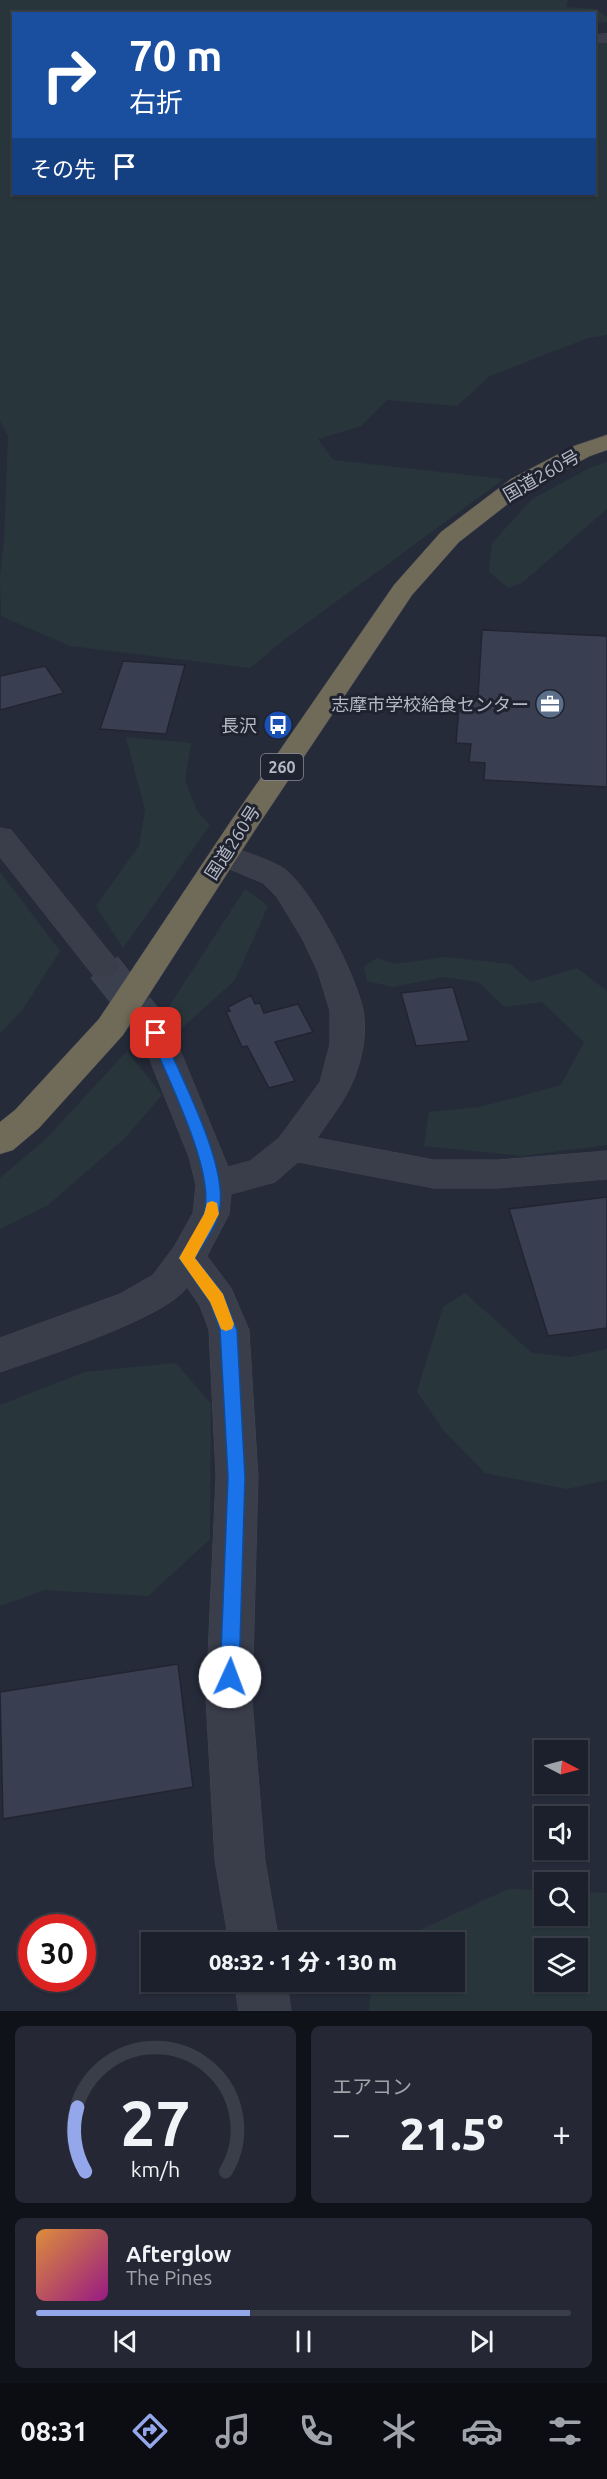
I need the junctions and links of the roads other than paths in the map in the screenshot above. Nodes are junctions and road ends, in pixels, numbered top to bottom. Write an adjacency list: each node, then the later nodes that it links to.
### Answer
1 (607, 442): 3 (highway, 国道260号 / 260)
2 (0, 837): 4 (street)
3 (224, 855): 6 (highway, 国道260号 / 260); 7 (street)
4 (104, 967)
5 (156, 1033): 9 (street)
6 (0, 1141)
7 (292, 1147): 8 (street); 9 (street)
8 (607, 1165)
9 (214, 1185): 10 (street)
10 (187, 1258): 11 (street); 12 (street)
11 (0, 1355)
12 (252, 1932)
13 (263, 1992): 14 (street)
14 (266, 2011)

